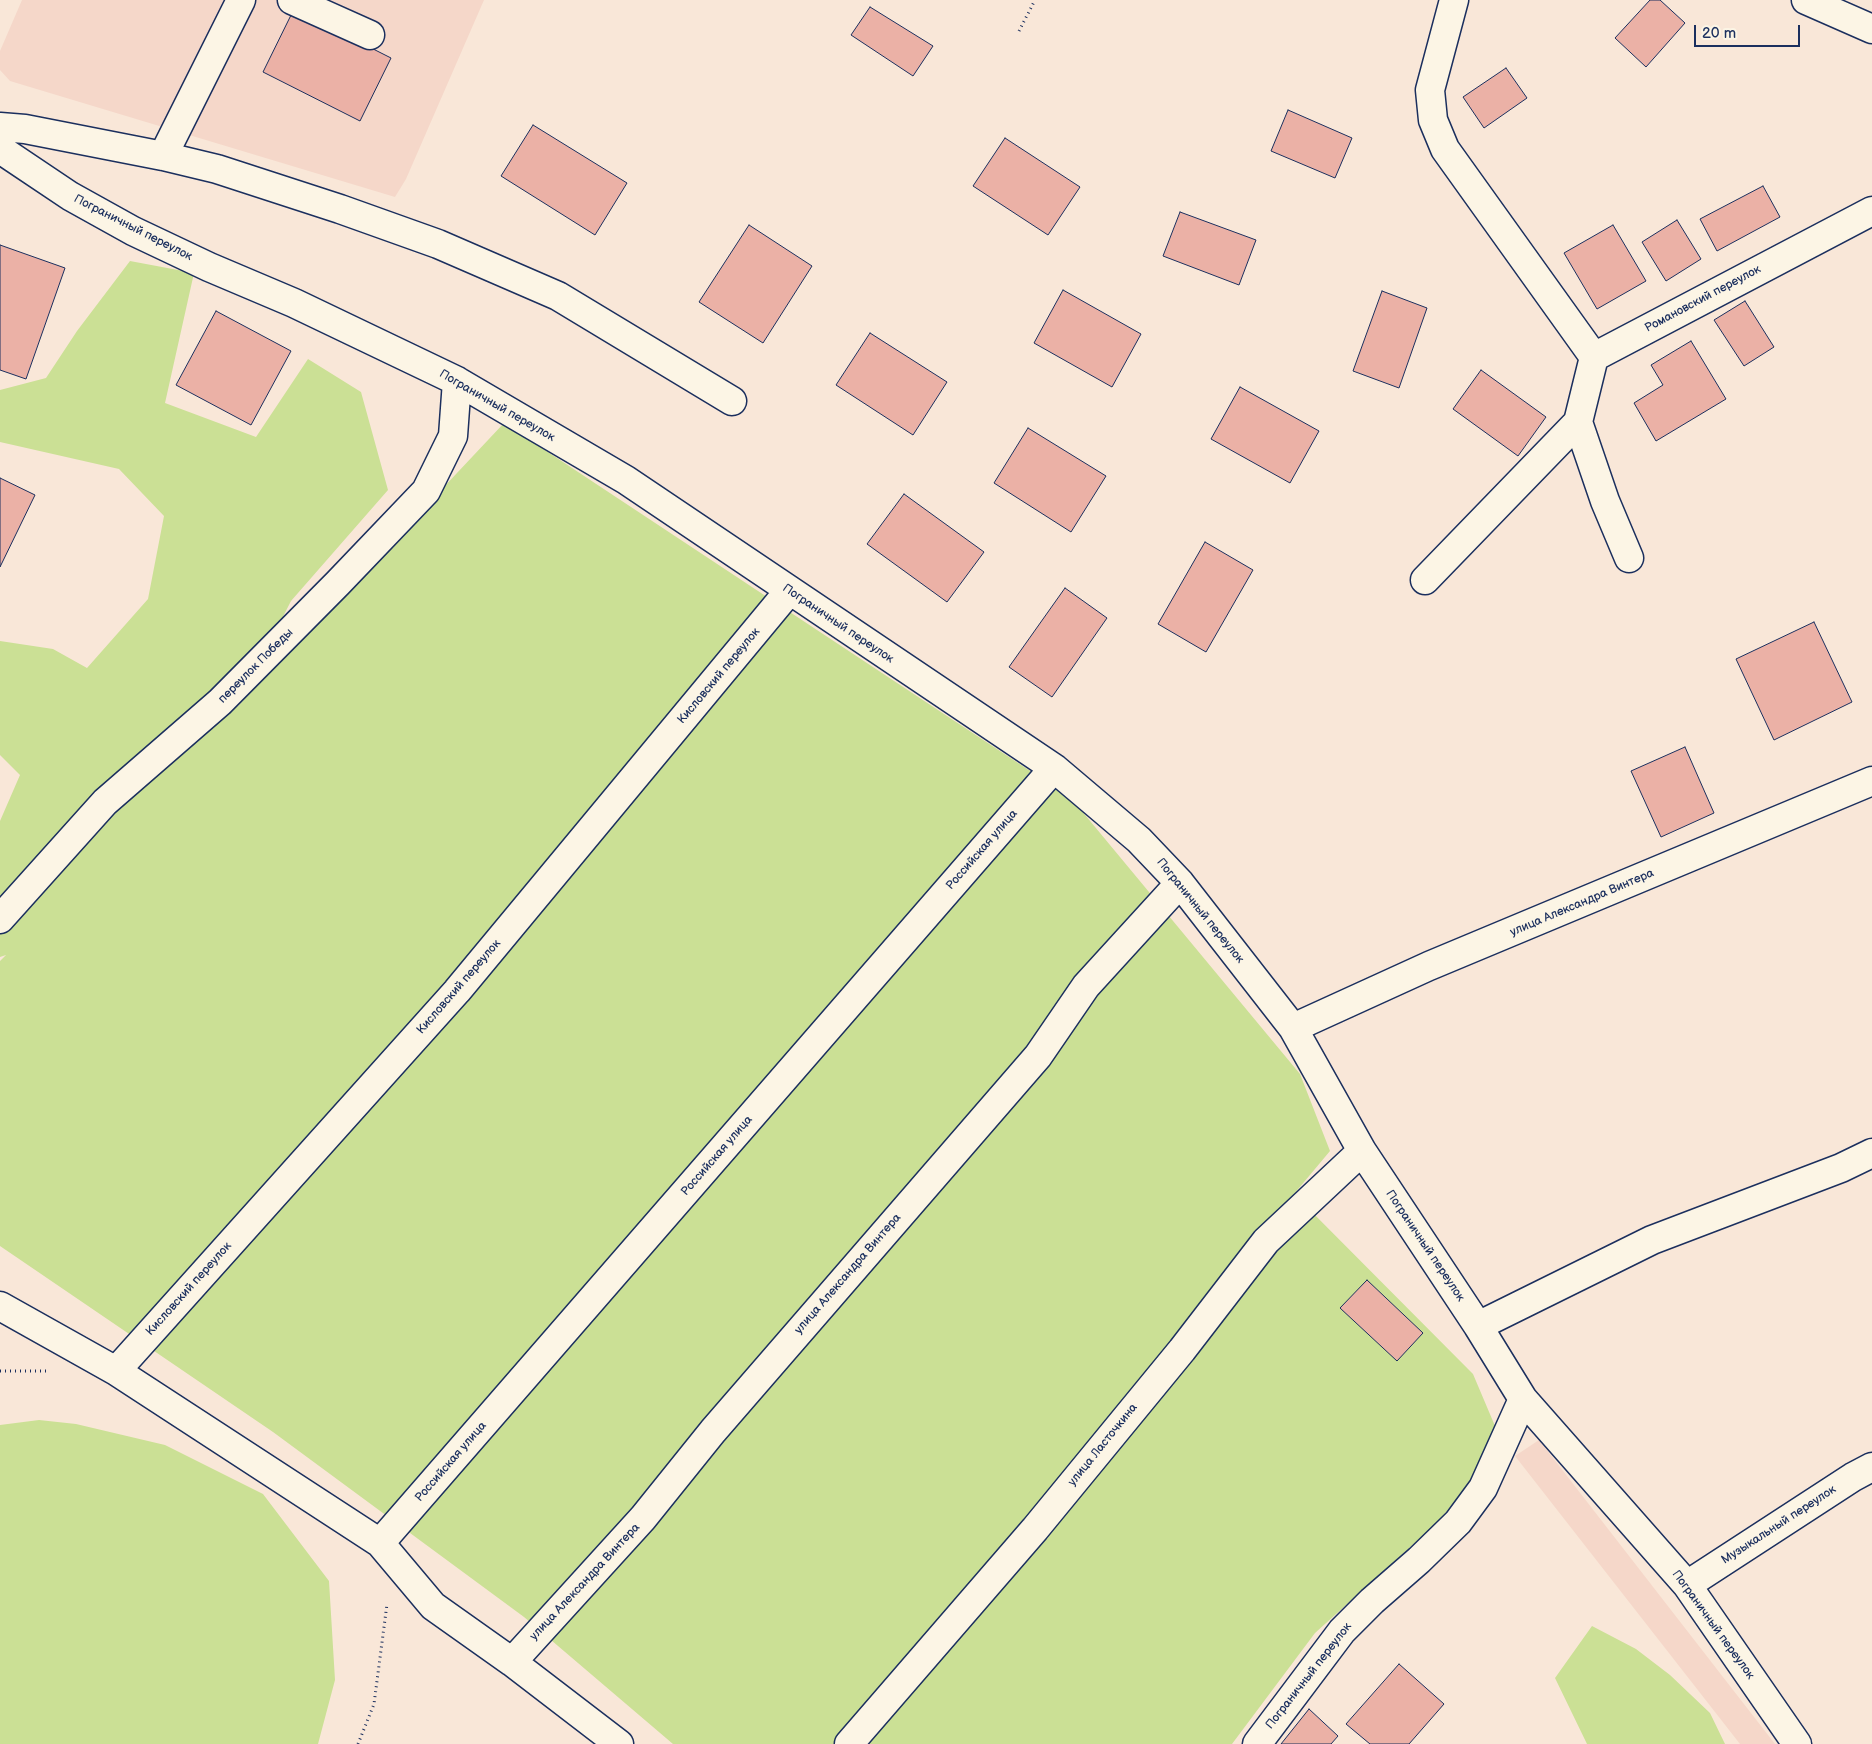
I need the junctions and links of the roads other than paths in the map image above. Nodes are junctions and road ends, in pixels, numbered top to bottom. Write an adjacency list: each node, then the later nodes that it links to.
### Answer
1 (241, 0): 9 (street)
2 (292, 0): 6 (street)
3 (1454, 0): 11 (street)
4 (1806, 0): 5 (street)
5 (1872, 30)
6 (370, 35)
7 (0, 127): 9 (street)
8 (0, 149): 12 (street, Пограничный переулок)
9 (163, 156): 13 (street)
10 (1872, 211): 11 (street, Романовский переулок)
11 (1594, 357): 14 (street)
12 (457, 381): 17 (street, Пограничный переулок); 21 (street, переулок Победы)
13 (732, 401)
14 (1578, 422): 15 (street); 16 (street)
15 (1628, 558)
16 (1425, 580)
17 (789, 591): 18 (street, Пограничный переулок); 27 (street, Кисловский переулок)
18 (1054, 768): 20 (street, Пограничный переулок); 30 (street, Российская улица)
19 (1872, 781): 22 (street, улица Александра Винтера)
20 (1180, 883): 22 (street, Пограничный переулок); 32 (street, улица Александра Винтера)
21 (0, 919)
22 (1293, 1028): 23 (street, Пограничный переулок)
23 (1362, 1151): 26 (street, Пограничный переулок); 34 (street, улица Ласточкина)
24 (1872, 1153): 26 (street)
25 (0, 1306): 27 (street)
26 (1478, 1326): 28 (street, Пограничный переулок)
27 (116, 1370): 30 (street)
28 (1523, 1399): 31 (street, Пограничный переулок); 35 (street, Пограничный переулок)
29 (1872, 1467): 31 (street, Музыкальный переулок)
30 (386, 1550): 32 (street)
31 (1686, 1585): 36 (street, Пограничный переулок)
32 (512, 1662): 33 (street)
33 (619, 1744)
34 (848, 1744)
35 (1257, 1744)
36 (1797, 1744)

